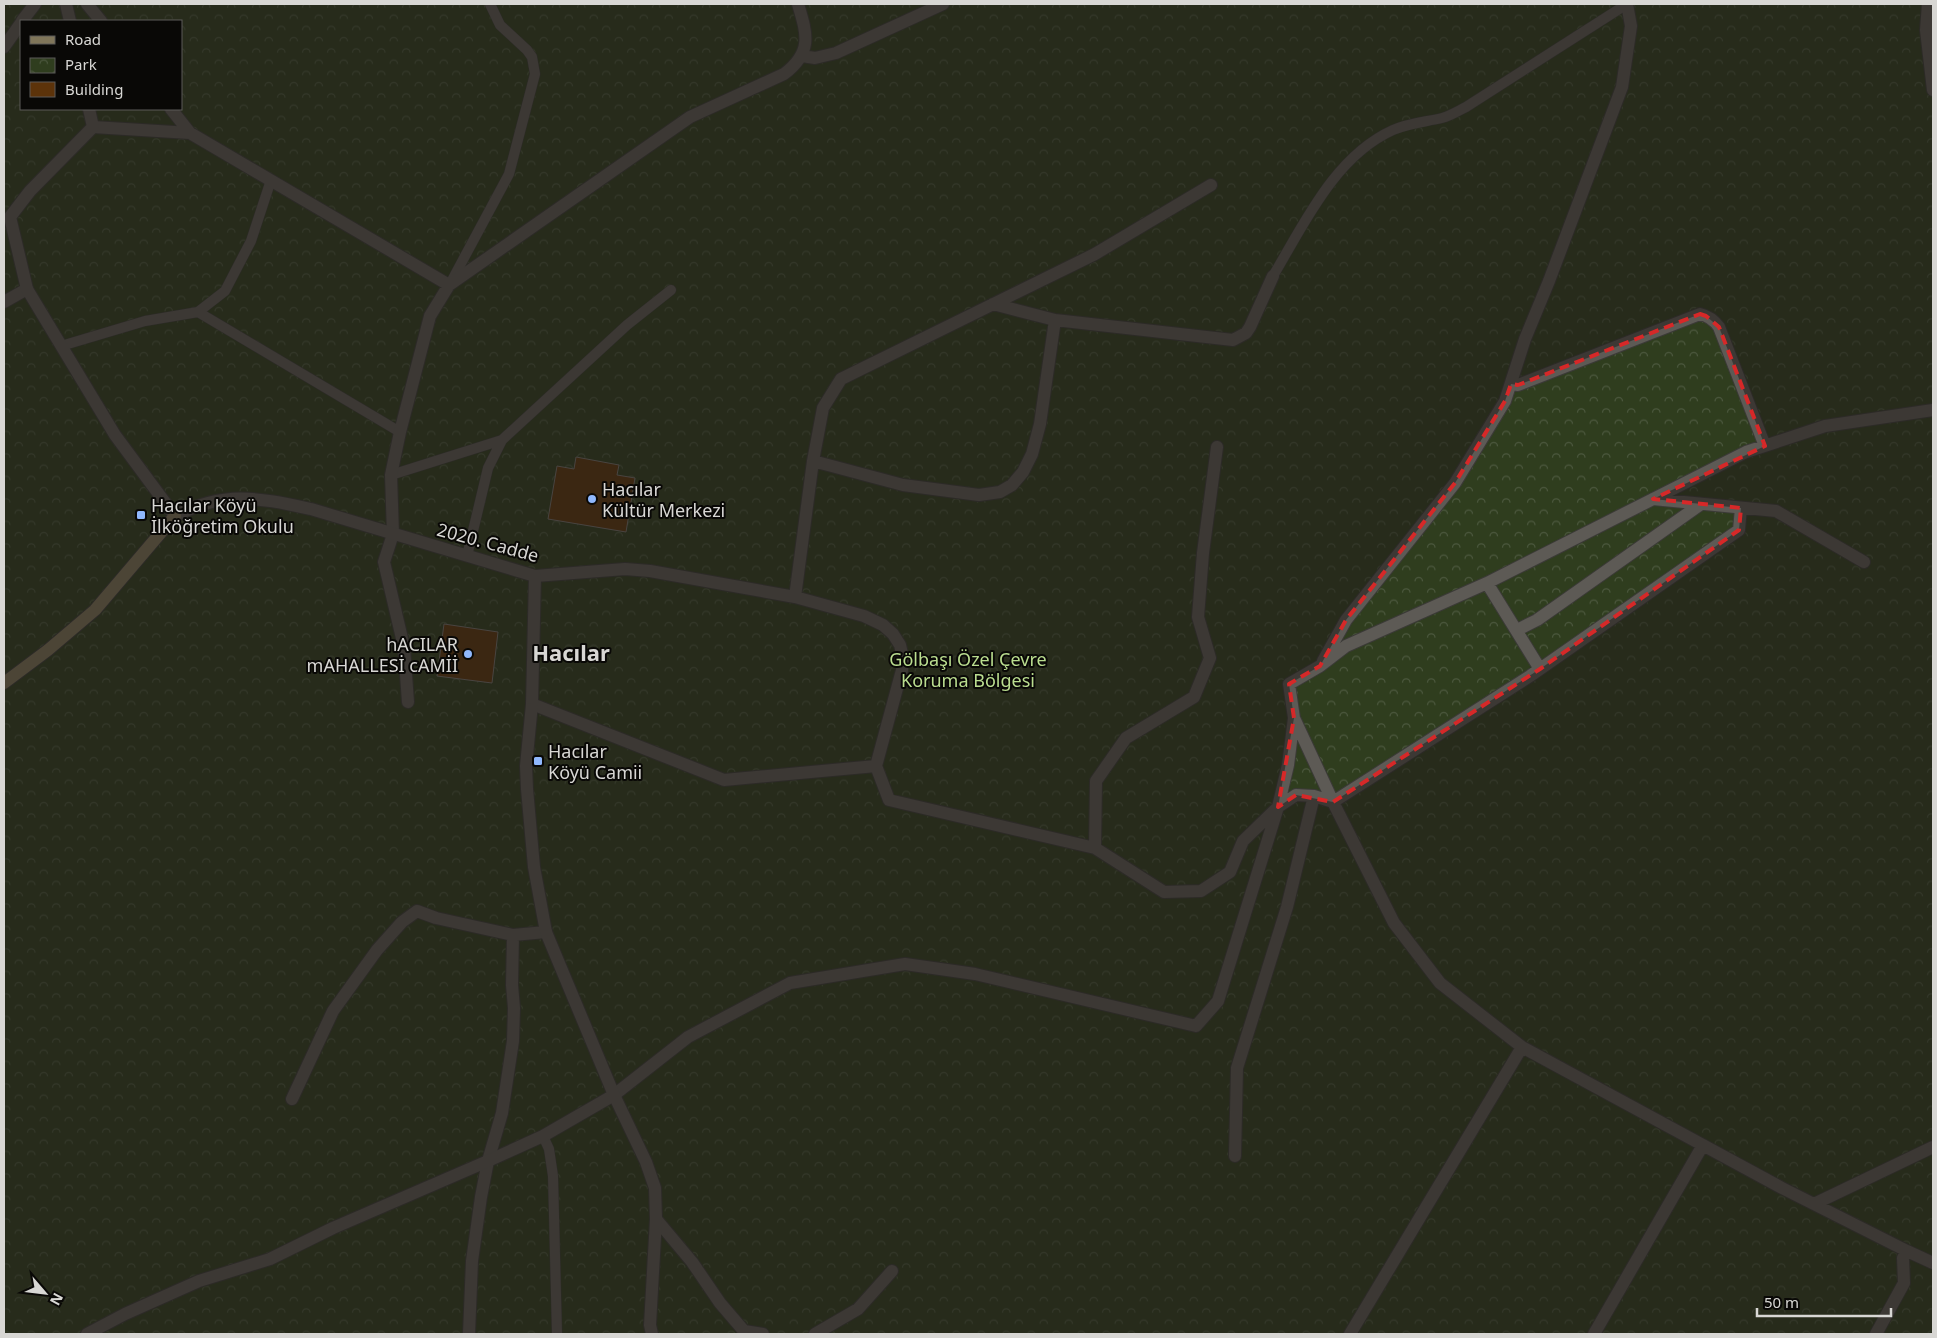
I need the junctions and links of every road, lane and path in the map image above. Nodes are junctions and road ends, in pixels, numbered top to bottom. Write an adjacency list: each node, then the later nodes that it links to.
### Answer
1 (35, 4): 9 (street)
2 (66, 4): 10 (street)
3 (86, 4): 11 (street)
4 (490, 4): 24 (lane)
5 (798, 4): 14 (street)
6 (943, 4): 14 (street)
7 (1627, 4): 23 (lane); 32 (street)
8 (1928, 4): 15 (street)
9 (23, 20)
10 (70, 20)
11 (100, 20)
12 (20, 25): 13 (street)
13 (4, 47)
14 (802, 56): 24 (street)
15 (1933, 90)
16 (89, 110): 18 (street)
17 (172, 110): 19 (street)
18 (93, 127): 19 (street); 22 (street)
19 (190, 133): 20 (street)
20 (270, 180): 24 (street); 29 (lane)
21 (1211, 185): 28 (street)
22 (7, 214): 25 (street)
23 (1273, 276): 30 (street)
24 (449, 286): 34 (street)
25 (26, 289): 27 (street); 31 (street)
26 (671, 290): 35 (lane)
27 (4, 302)
28 (993, 304): 30 (street); 38 (street)
29 (198, 312): 31 (lane); 34 (lane)
30 (1056, 320): 38 (street)
31 (61, 346): 43 (street)
32 (1511, 384): 36 (street); 51 (street)
33 (1933, 410): 36 (street)
34 (400, 432): 39 (street)
35 (502, 440): 39 (lane); 45 (lane)
36 (1766, 446): 40 (street)
37 (1217, 447): 61 (street)
38 (813, 461): 49 (street)
39 (391, 475): 44 (street)
40 (1653, 499): 41 (street); 48 (street)
41 (1702, 504): 42 (street); 50 (street)
42 (1741, 508): 46 (street); 52 (street)
43 (175, 516): 44 (street, 2020. Cadde); 53 (main road)
44 (393, 534): 45 (street, 2020. Cadde); 54 (street)
45 (467, 556): 47 (street, 2020. Cadde)
46 (1864, 562)
47 (535, 576): 49 (street, 2020. Cadde); 55 (street)
48 (1487, 583): 50 (street); 51 (street)
49 (795, 597): 57 (street, 2020. Cadde)
50 (1517, 630): 52 (street)
51 (1320, 666): 56 (street)
52 (1540, 669): 59 (street)
53 (4, 683)
54 (408, 702)
55 (532, 704): 57 (street); 62 (street)
56 (1294, 718): 59 (street); 60 (street)
57 (876, 766): 61 (street)
58 (1314, 796): 59 (street); 60 (street); 70 (street)
59 (1333, 802): 64 (street)
60 (1278, 807): 61 (street); 65 (street)
61 (1095, 848)
62 (546, 932): 63 (street); 65 (street)
63 (513, 935): 66 (street); 71 (street)
64 (1522, 1048): 68 (street); 83 (street)
65 (614, 1095): 67 (street); 73 (street)
66 (292, 1099)
67 (543, 1136): 71 (street); 79 (lane)
68 (1703, 1145): 72 (street); 84 (street)
69 (1933, 1147): 72 (street)
70 (1235, 1156)
71 (488, 1161): 77 (street); 78 (street)
72 (1814, 1204): 74 (street)
73 (656, 1219): 80 (street); 81 (street)
74 (1906, 1251): 75 (street); 85 (street)
75 (1933, 1263)
76 (892, 1271): 82 (street)
77 (88, 1334)
78 (468, 1334)
79 (557, 1334)
80 (652, 1334)
81 (763, 1334)
82 (815, 1334)
83 (1350, 1334)
84 (1594, 1334)
85 (1876, 1334)

